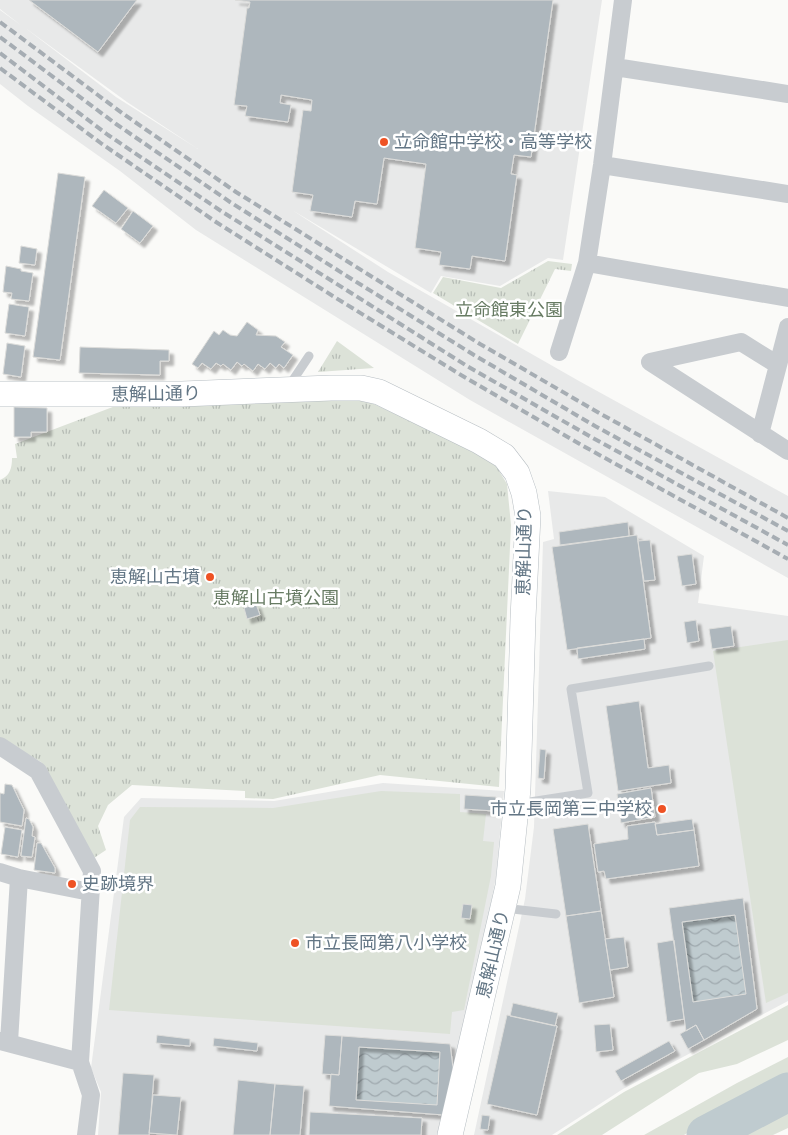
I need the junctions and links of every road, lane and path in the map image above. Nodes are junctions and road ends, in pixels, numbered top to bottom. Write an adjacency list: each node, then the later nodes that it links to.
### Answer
1 (623, 0): 2 (street)
2 (615, 66): 3 (street); 4 (street)
3 (788, 94)
4 (602, 165): 5 (street); 6 (street)
5 (788, 194)
6 (588, 263): 7 (street); 9 (street)
7 (788, 298)
8 (788, 327): 11 (street)
9 (559, 352)
10 (308, 356): 12 (lane)
11 (778, 365): 14 (street); 14 (street)
12 (286, 390): 13 (street, 恵解山通り); 18 (street, 恵解山通り)
13 (0, 394)
14 (760, 434): 15 (street)
15 (788, 451)
16 (709, 666): 18 (lane)
17 (0, 746): 21 (street)
18 (517, 804): 22 (street, 恵解山通り)
19 (0, 872): 20 (street)
20 (19, 878): 21 (street); 24 (street)
21 (90, 892): 25 (street)
22 (503, 908): 23 (lane); 27 (street, 恵解山通り)
23 (556, 914)
24 (5, 1042): 25 (street)
25 (80, 1062): 26 (street)
26 (86, 1135)
27 (450, 1135)

